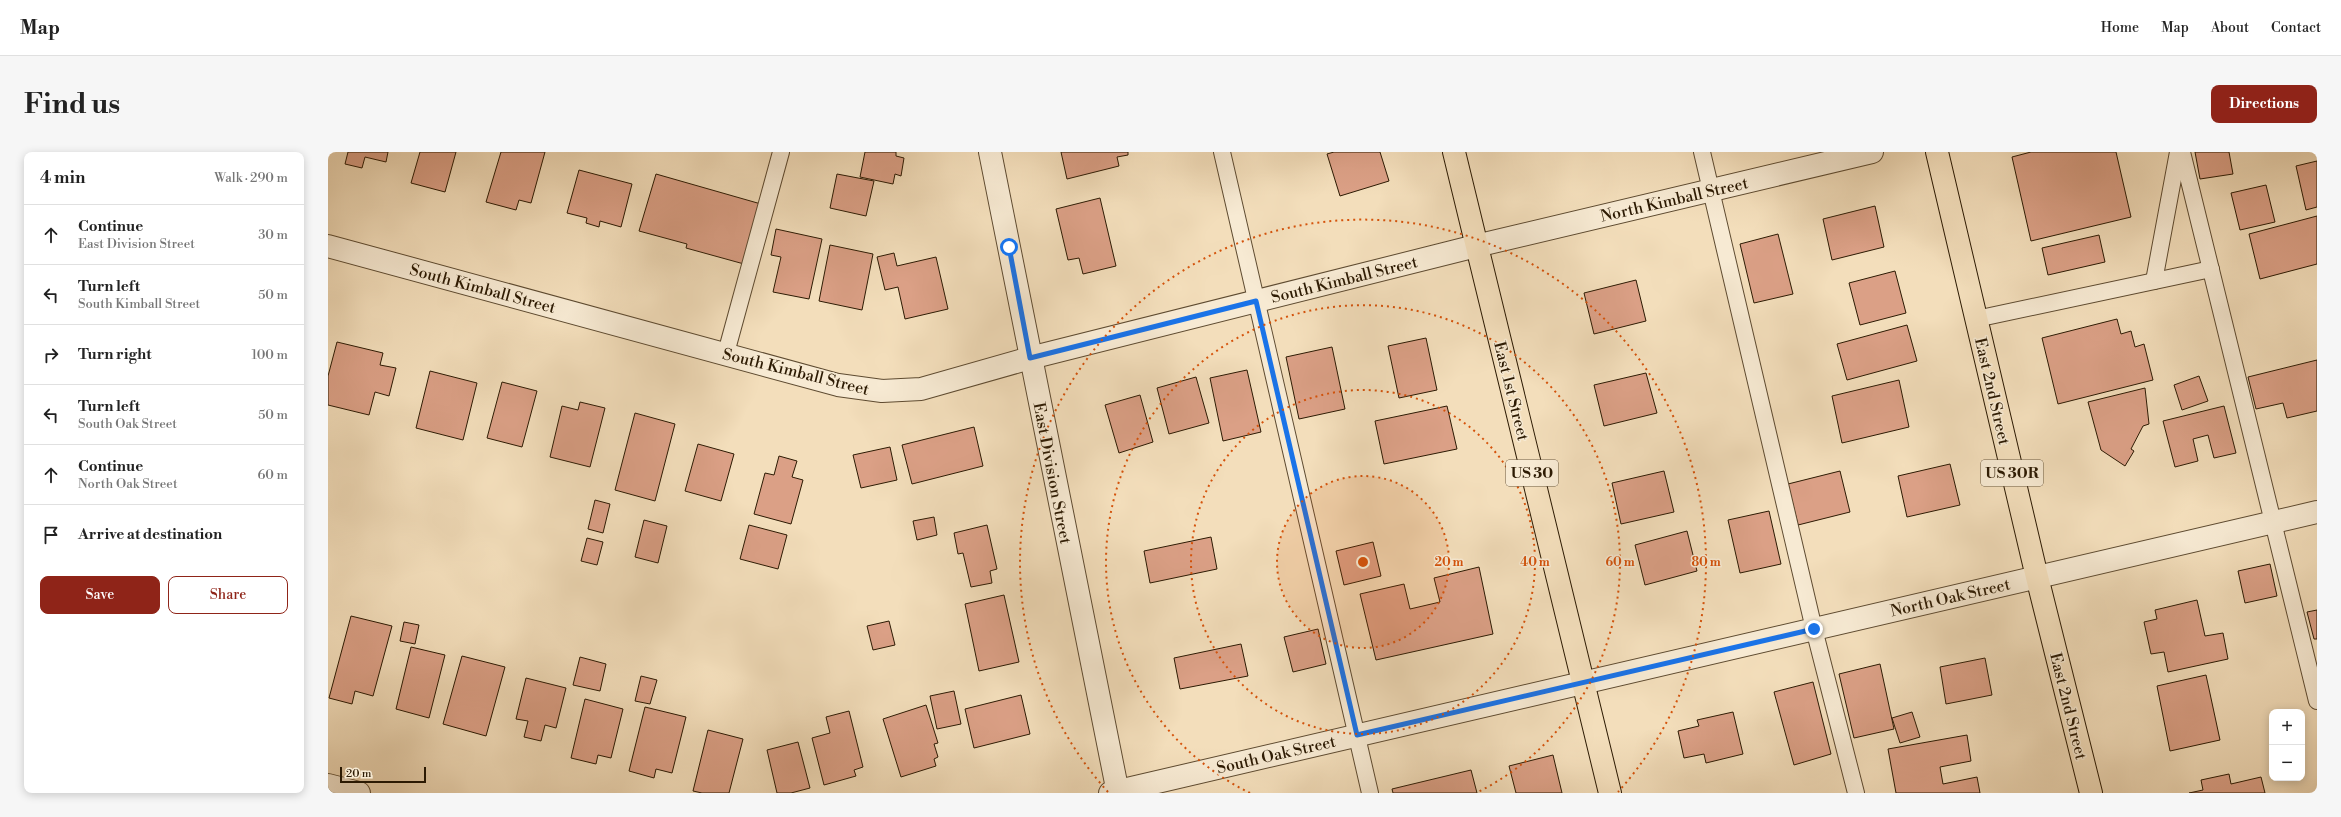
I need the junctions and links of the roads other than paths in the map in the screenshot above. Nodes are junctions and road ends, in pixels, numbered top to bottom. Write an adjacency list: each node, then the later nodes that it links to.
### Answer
1 (781, 152): 17 (lane)
2 (990, 152): 18 (street, East Division Street)
3 (1222, 152): 15 (lane)
4 (1454, 152): 12 (highway, East 1st Street / US 30)
5 (1702, 152): 10 (lane)
6 (1872, 152): 10 (street, North Kimball Street)
7 (1937, 152): 16 (highway, East 2nd Street / US 30R)
8 (2178, 152): 14 (lane)
9 (2182, 152): 13 (lane)
10 (1712, 191): 12 (street, North Kimball Street); 22 (lane)
11 (328, 246): 17 (street, South Kimball Street)
12 (1476, 246): 15 (street, South Kimball Street); 23 (highway, East 1st Street / US 30)
13 (2211, 269): 14 (lane); 20 (lane)
14 (2154, 281): 16 (lane)
15 (1256, 301): 18 (street, South Kimball Street); 25 (lane)
16 (1976, 319): 21 (highway, East 2nd Street / US 30R)
17 (726, 353): 18 (street, South Kimball Street)
18 (1030, 358): 27 (street, East Division Street)
19 (2317, 512): 20 (street, North Oak Street)
20 (2273, 522): 21 (street, North Oak Street); 24 (lane)
21 (2036, 577): 22 (street, North Oak Street); 32 (highway, East 2nd Street / US 30R)
22 (1814, 629): 23 (street, North Oak Street); 31 (lane)
23 (1583, 683): 25 (street, South Oak Street); 30 (highway, East 1st Street / US 30)
24 (2317, 701)
25 (1357, 735): 27 (street, South Oak Street); 29 (lane)
26 (328, 785): 28 (street)
27 (1115, 792)
28 (359, 793)
29 (1370, 793)
30 (1610, 793)
31 (1856, 793)
32 (2091, 793)

